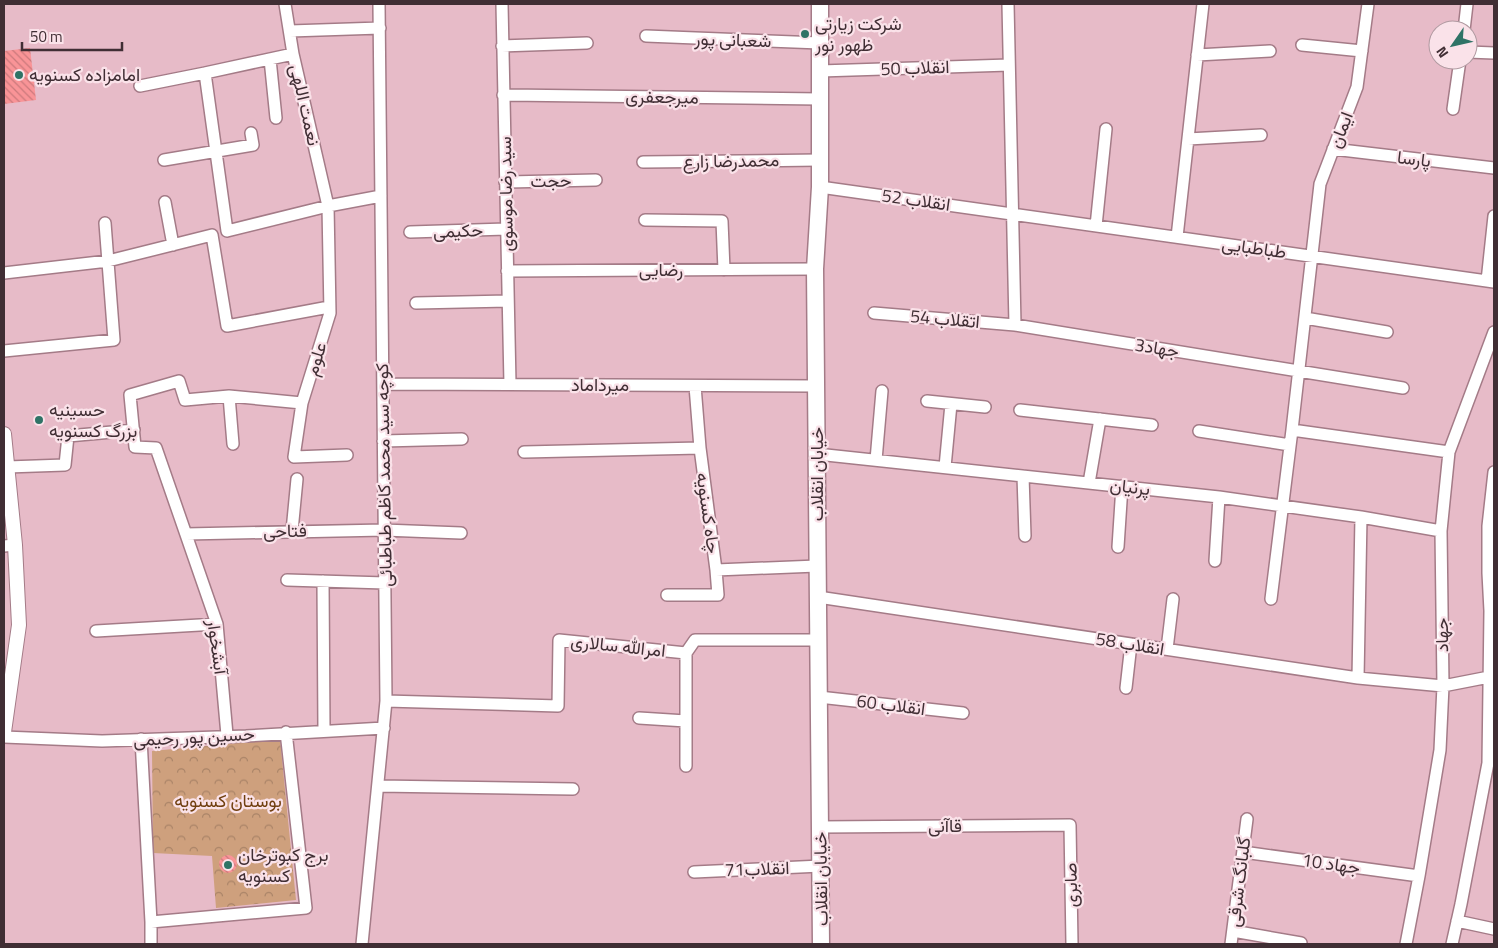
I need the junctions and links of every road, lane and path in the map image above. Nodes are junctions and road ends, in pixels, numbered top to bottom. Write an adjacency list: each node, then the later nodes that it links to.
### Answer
1 (285, 4): 11 (street, نعمت اللهی)
2 (379, 4): 10 (street, کوچه سید محمد کاظم طباطبائی)
3 (502, 4): 16 (street, سید رضا موسوی)
4 (820, 4): 14 (main road, خیابان انقلاب)
5 (1008, 4): 24 (street)
6 (1203, 4): 22 (street)
7 (1368, 4): 18 (street, ایمان)
8 (1467, 4): 9 (street)
9 (1465, 20)
10 (380, 28): 11 (street); 46 (street, کوچه سید محمد کاظم طباطبائی)
11 (290, 31): 21 (street, نعمت اللهی)
12 (646, 36): 14 (street, شعبانی پور)
13 (587, 43): 16 (street)
14 (820, 43): 26 (main road, خیابان انقلاب)
15 (1302, 45): 18 (street)
16 (502, 46): 29 (street, سید رضا موسوی)
17 (1270, 51): 22 (street)
18 (1362, 51): 37 (street, ایمان)
19 (1478, 52): 20 (street)
20 (1494, 53)
21 (293, 54): 23 (street); 48 (street, نعمت اللهی)
22 (1197, 55): 36 (street)
23 (270, 59): 27 (street); 32 (street)
24 (1009, 65): 26 (street, انقلاب 50); 49 (street)
25 (1459, 70): 31 (street)
26 (820, 71): 30 (main road, خیابان انقلاب)
27 (205, 72): 28 (street); 38 (street)
28 (140, 86)
29 (503, 95): 30 (street, میرجعفری); 44 (street, سید رضا موسوی)
30 (820, 99): 40 (main road, خیابان انقلاب)
31 (1453, 109)
32 (276, 118)
33 (1106, 129): 53 (street)
34 (251, 133): 38 (street)
35 (1261, 135): 36 (street)
36 (1188, 139): 58 (street)
37 (1333, 149): 42 (street, پارسا); 60 (street, ایمان)
38 (216, 152): 39 (street); 55 (street)
39 (164, 160)
40 (820, 160): 41 (street, محمدرضا زارع); 45 (main road, خیابان انقلاب)
41 (643, 162)
42 (1494, 168)
43 (596, 180): 44 (street, حجت)
44 (505, 182): 54 (street, سید رضا موسوی)
45 (820, 187): 49 (street, انقلاب 52); 62 (main road, خیابان انقلاب)
46 (382, 196): 48 (street); 77 (street, کوچه سید محمد کاظم طباطبائی)
47 (165, 202): 59 (street)
48 (328, 206): 55 (street); 69 (street, علوم)
49 (1013, 214): 53 (street, طباطبایی); 72 (street)
50 (1494, 216): 66 (street)
51 (645, 220): 63 (street)
52 (105, 223): 61 (street)
53 (1096, 226): 58 (street, طباطبایی)
54 (506, 229): 56 (street, حکیمی); 64 (street, سید رضا موسوی)
55 (227, 231): 57 (street)
56 (410, 232)
57 (212, 236): 59 (street); 69 (street)
58 (1177, 237): 60 (street, طباطبایی)
59 (173, 245): 61 (street)
60 (1312, 256): 66 (street, طباطبایی); 71 (street)
61 (108, 261): 65 (street); 75 (street)
62 (815, 269): 63 (street, رضایی); 80 (main road, خیابان انقلاب)
63 (724, 270): 64 (street, رضایی)
64 (507, 271): 67 (street, سید رضا موسوی)
65 (4, 273)
66 (1491, 281)
67 (508, 301): 68 (street); 78 (street, سید رضا موسوی)
68 (416, 303)
69 (330, 307): 85 (street, علوم)
70 (874, 313): 72 (street, اتقلاب 54)
71 (1305, 318): 73 (street); 76 (street)
72 (1015, 325): 76 (street, جهاد3)
73 (1387, 332)
74 (1494, 332): 101 (street, جهاد)
75 (4, 351)
76 (1298, 372): 81 (street, جهاد3); 92 (street)
77 (383, 384): 78 (street, میرداماد); 96 (street, کوچه سید محمد کاظم طباطبائی)
78 (510, 384): 79 (street, میرداماد)
79 (695, 386): 80 (street, میرداماد); 99 (street, چاه کسنویه)
80 (816, 386): 102 (main road, خیابان انقلاب)
81 (1403, 388)
82 (882, 391): 104 (street)
83 (229, 396): 85 (street); 91 (street); 97 (street)
84 (927, 401): 86 (street)
85 (302, 403): 103 (street, علوم)
86 (951, 404): 87 (street); 106 (street)
87 (985, 407)
88 (1020, 410): 89 (street)
89 (1100, 419): 90 (street); 110 (street)
90 (1152, 426)
91 (134, 430): 105 (street); 119 (street, آبشخوار)
92 (1292, 430): 98 (street); 101 (street)
93 (1199, 431): 98 (street)
94 (4, 434): 105 (street)
95 (462, 439): 96 (street)
96 (383, 441): 115 (street, کوچه سید محمد کاظم طباطبائی)
97 (233, 444)
98 (1290, 445): 113 (street)
99 (700, 448): 100 (street); 125 (street, چاه کسنویه)
100 (524, 452)
101 (1449, 452): 117 (street, جهاد)
102 (817, 454): 104 (street, پرنیان); 124 (main road, خیابان انقلاب)
103 (347, 455)
104 (876, 460): 106 (street, پرنیان)
105 (6, 467): 121 (street)
106 (945, 467): 108 (street, پرنیان)
107 (1494, 472): 133 (street)
108 (1024, 476): 110 (street, پرنیان); 120 (street)
109 (297, 479): 116 (street)
110 (1088, 483): 111 (street, پرنیان)
111 (1122, 486): 112 (street, پرنیان); 122 (street)
112 (1219, 497): 113 (street, پرنیان); 123 (street)
113 (1282, 505): 114 (street, پرنیان); 132 (street)
114 (1360, 517): 117 (street, پرنیان); 141 (street)
115 (384, 530): 116 (street, فتاحی); 118 (street, فتاحی); 128 (street, کوچه سید محمد کاظم طباطبائی)
116 (292, 531): 119 (street, فتاحی)
117 (1441, 531): 142 (street, جهاد)
118 (462, 533)
119 (186, 534): 134 (street, آبشخوار)
120 (1025, 536)
121 (9, 546): 151 (street)
122 (1118, 547)
123 (1216, 561)
124 (817, 566): 125 (street, چاه کسنویه); 130 (main road, خیابان انقلاب)
125 (716, 570): 129 (street)
126 (287, 580): 127 (street)
127 (324, 581): 128 (street); 150 (street)
128 (385, 583): 145 (street, کوچه سید محمد کاظم طباطبائی)
129 (667, 595)
130 (818, 597): 136 (main road, خیابان انقلاب); 137 (street, انقلاب 58)
131 (1173, 599): 138 (street)
132 (1271, 599)
133 (1492, 611): 140 (street)
134 (217, 624): 135 (street); 153 (street, آبشخوار)
135 (96, 631)
136 (818, 640): 139 (street, امرالله سالاری); 144 (main road, خیابان انقلاب)
137 (1131, 644): 138 (street, انقلاب 58); 143 (street)
138 (1166, 649): 141 (street, انقلاب 58)
139 (686, 653): 145 (street, امرالله سالاری); 148 (street)
140 (1492, 677): 142 (street, انقلاب 58); 156 (street)
141 (1358, 678): 142 (street, انقلاب 58)
142 (1443, 686): 166 (street, جهاد)
143 (1126, 688)
144 (819, 697): 146 (street, انقلاب 60); 162 (main road, خیابان انقلاب)
145 (386, 701): 149 (street, کوچه سید محمد کاظم طباطبائی)
146 (963, 713)
147 (639, 718): 148 (street)
148 (686, 721): 157 (street)
149 (384, 728): 150 (street, حسین پور رحیمی); 158 (street, کوچه سید محمد کاظم طباطبائی)
150 (324, 730): 152 (street, حسین پور رحیمی)
151 (4, 732)
152 (286, 732): 153 (street, حسین پور رحیمی); 168 (street)
153 (227, 735): 155 (street, حسین پور رحیمی)
154 (4, 737): 155 (street, حسین پور رحیمی)
155 (141, 739): 168 (street)
156 (1491, 764): 167 (street)
157 (686, 766)
158 (378, 786): 159 (street); 173 (street, کوچه سید محمد کاظم طباطبائی)
159 (573, 789)
160 (1247, 819): 163 (street, گلبانگ شرقی)
161 (1070, 825): 162 (street, قاآنی); 175 (street, صابری)
162 (820, 827): 164 (main road, خیابان انقلاب)
163 (1243, 852): 166 (street, جهاد 10); 170 (street, گلبانگ شرقی)
164 (821, 866): 165 (street, انقلاب71); 174 (main road, خیابان انقلاب)
165 (694, 872)
166 (1419, 876): 177 (street, جهاد)
167 (1457, 921): 169 (street); 178 (street)
168 (150, 922): 172 (street)
169 (1494, 929)
170 (1233, 931): 171 (street); 176 (street, گلبانگ شرقی)
171 (1301, 943)
172 (151, 944)
173 (362, 944)
174 (821, 944)
175 (1072, 944)
176 (1231, 944)
177 (1406, 944)
178 (1452, 944)

